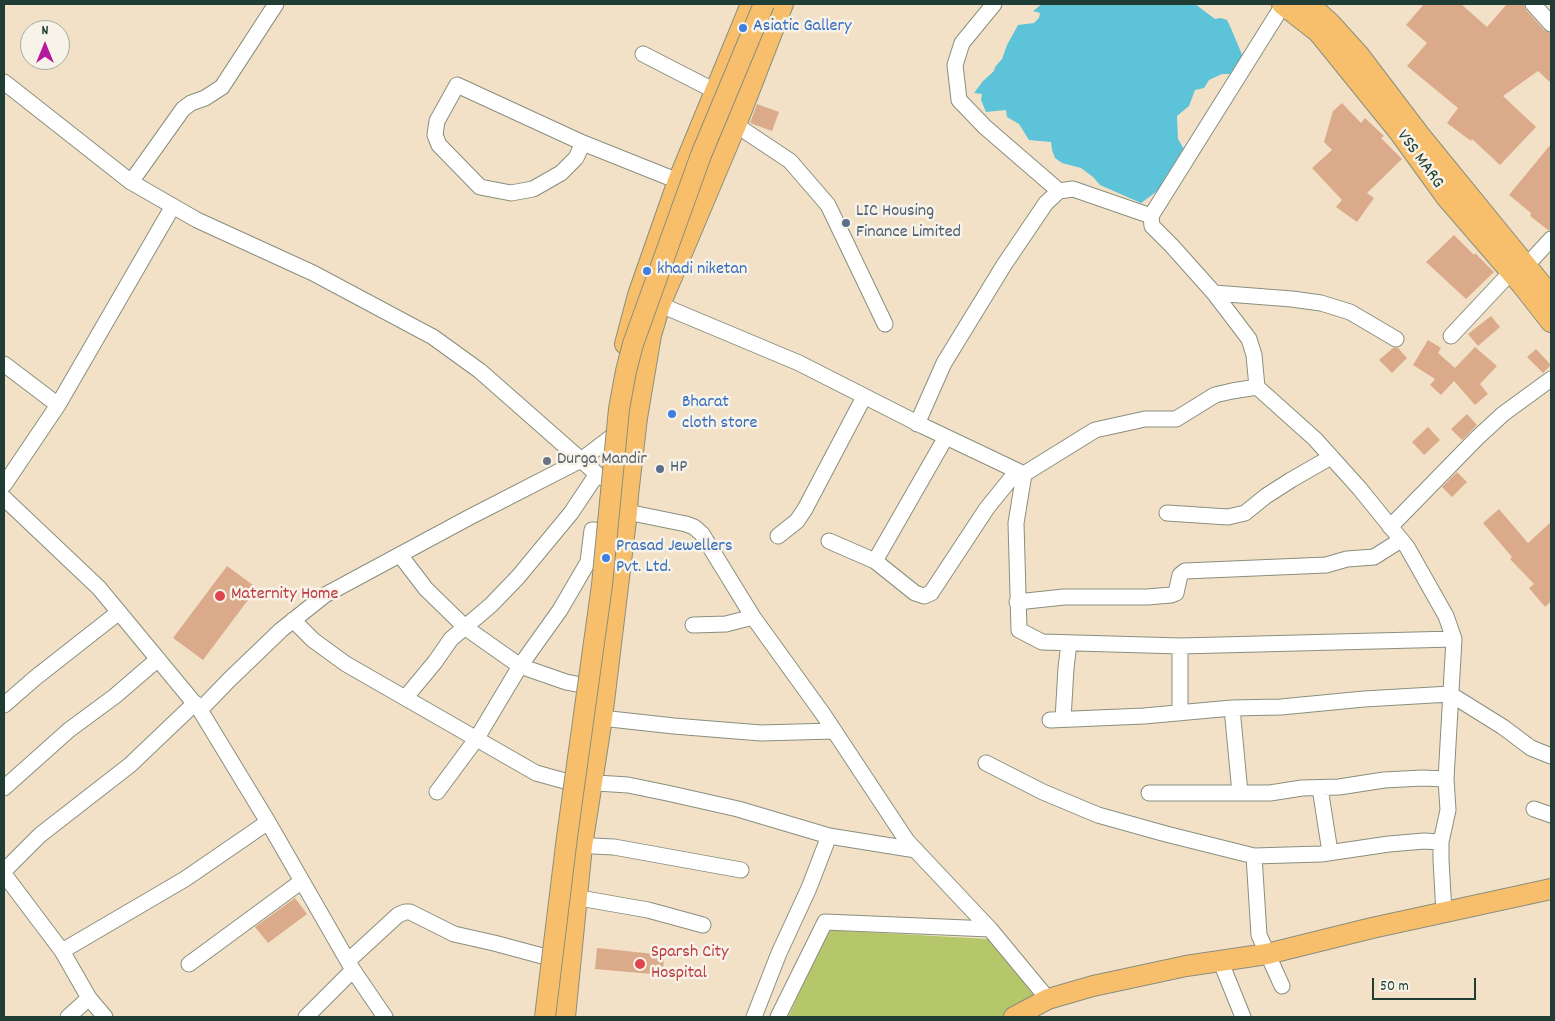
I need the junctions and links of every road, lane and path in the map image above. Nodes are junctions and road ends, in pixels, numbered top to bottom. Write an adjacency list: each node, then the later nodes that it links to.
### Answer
1 (276, 4): 16 (street)
2 (784, 4): 13 (main road)
3 (994, 4): 17 (street)
4 (1282, 4): 9 (main road); 20 (street)
5 (1309, 4): 9 (main road)
6 (1533, 4): 8 (street)
7 (751, 5): 12 (main road); 123 (main road, bridge)
8 (1551, 24)
9 (1324, 28): 22 (main road)
10 (643, 54): 12 (street)
11 (4, 82): 16 (street)
12 (715, 91): 15 (main road)
13 (736, 125): 18 (main road); 28 (street)
14 (583, 143): 14 (street); 15 (street)
15 (678, 180): 18 (street); 24 (main road)
16 (131, 182): 19 (street)
17 (1059, 191): 20 (street); 37 (street)
18 (707, 194): 26 (main road)
19 (173, 206): 35 (street); 41 (street)
20 (1150, 216): 23 (street)
21 (1551, 238): 22 (street)
22 (1524, 274): 25 (main road); 27 (main road); 29 (street)
23 (1214, 294): 30 (street); 33 (street)
24 (638, 295): 26 (street); 39 (main road)
25 (1551, 296)
26 (660, 305): 34 (street); 36 (main road)
27 (1551, 322)
28 (885, 324)
29 (1451, 336)
30 (1396, 339)
31 (4, 364): 35 (street)
32 (1551, 379): 48 (street)
33 (1257, 387): 40 (street); 42 (street)
34 (864, 397): 37 (street); 51 (street)
35 (58, 405): 44 (street)
36 (638, 418): 39 (street); 46 (main road)
37 (917, 424): 38 (street)
38 (946, 438): 42 (street); 55 (street)
39 (606, 441): 41 (street); 43 (main road)
40 (1330, 457): 47 (street); 48 (street)
41 (581, 460): 43 (street); 54 (street)
42 (1020, 473): 55 (street); 56 (street)
43 (600, 476): 46 (street); 49 (main road); 61 (street)
44 (4, 485)
45 (4, 498): 57 (street)
46 (628, 504): 50 (main road); 58 (street)
47 (1167, 513)
48 (1390, 527): 53 (street)
49 (599, 530): 50 (street); 66 (street); 67 (main road)
50 (624, 532): 68 (main road)
51 (778, 536)
52 (829, 540): 55 (street)
53 (1401, 540): 56 (street); 62 (street)
54 (400, 554): 59 (street); 61 (street)
55 (875, 560)
56 (1017, 602): 63 (street)
57 (119, 612): 65 (street); 71 (street)
58 (753, 617): 60 (street); 77 (street)
59 (293, 620): 70 (street); 72 (street)
60 (693, 625)
61 (466, 628): 66 (street); 70 (street)
62 (1454, 639): 64 (street); 69 (street)
63 (1069, 643): 64 (street); 74 (street)
64 (1180, 646): 74 (street)
65 (158, 660): 72 (street); 84 (street)
66 (520, 666): 67 (street); 78 (street)
67 (580, 685): 68 (street); 75 (main road)
68 (605, 690): 76 (main road)
69 (1450, 694): 73 (street); 79 (street); 81 (street)
70 (406, 697): 78 (street)
71 (4, 706)
72 (198, 707): 91 (street); 100 (street)
73 (1232, 708): 74 (street); 88 (street)
74 (1180, 713)
75 (576, 715): 76 (street); 82 (main road)
76 (602, 718): 77 (street); 83 (main road)
77 (834, 730): 96 (street)
78 (477, 738): 82 (street); 86 (street)
79 (1551, 756)
80 (986, 763): 98 (street)
81 (1446, 779): 85 (street); 93 (street)
82 (565, 781): 83 (street); 94 (main road)
83 (591, 782): 92 (street); 95 (main road)
84 (4, 788)
85 (1320, 788): 88 (street); 97 (street)
86 (437, 792)
87 (1150, 793): 88 (street)
88 (1240, 793)
89 (1534, 809): 90 (street)
90 (1551, 815)
91 (268, 822): 101 (street); 108 (street)
92 (829, 836): 96 (street); 125 (street)
93 (1441, 842): 97 (street); 105 (street)
94 (558, 843): 95 (street); 103 (main road)
95 (582, 846): 99 (street); 104 (main road)
96 (916, 850): 107 (street)
97 (1330, 852): 98 (street)
98 (1254, 856): 109 (street)
99 (741, 870)
100 (4, 873): 108 (street)
101 (302, 881): 112 (street); 114 (street)
102 (1547, 888): 105 (main road)
103 (551, 895): 104 (street); 110 (main road)
104 (577, 898): 106 (street); 113 (main road)
105 (1444, 913): 109 (main road)
106 (703, 925)
107 (990, 930): 116 (street); 126 (street)
108 (62, 951): 117 (street)
109 (1268, 954): 111 (main road); 115 (street)
110 (543, 956): 113 (street); 114 (street); 122 (main road)
111 (1220, 960): 116 (main road); 128 (street)
112 (189, 964)
113 (571, 964): 124 (main road)
114 (350, 965): 120 (street); 121 (street)
115 (1282, 986)
116 (1054, 997): 127 (main road)
117 (90, 998): 118 (street); 119 (street)
118 (68, 1017)
119 (105, 1017)
120 (306, 1017)
121 (385, 1017)
122 (536, 1017)
123 (545, 1017)
124 (565, 1017)
125 (754, 1017)
126 (778, 1017)
127 (1014, 1017)
128 (1243, 1017)

